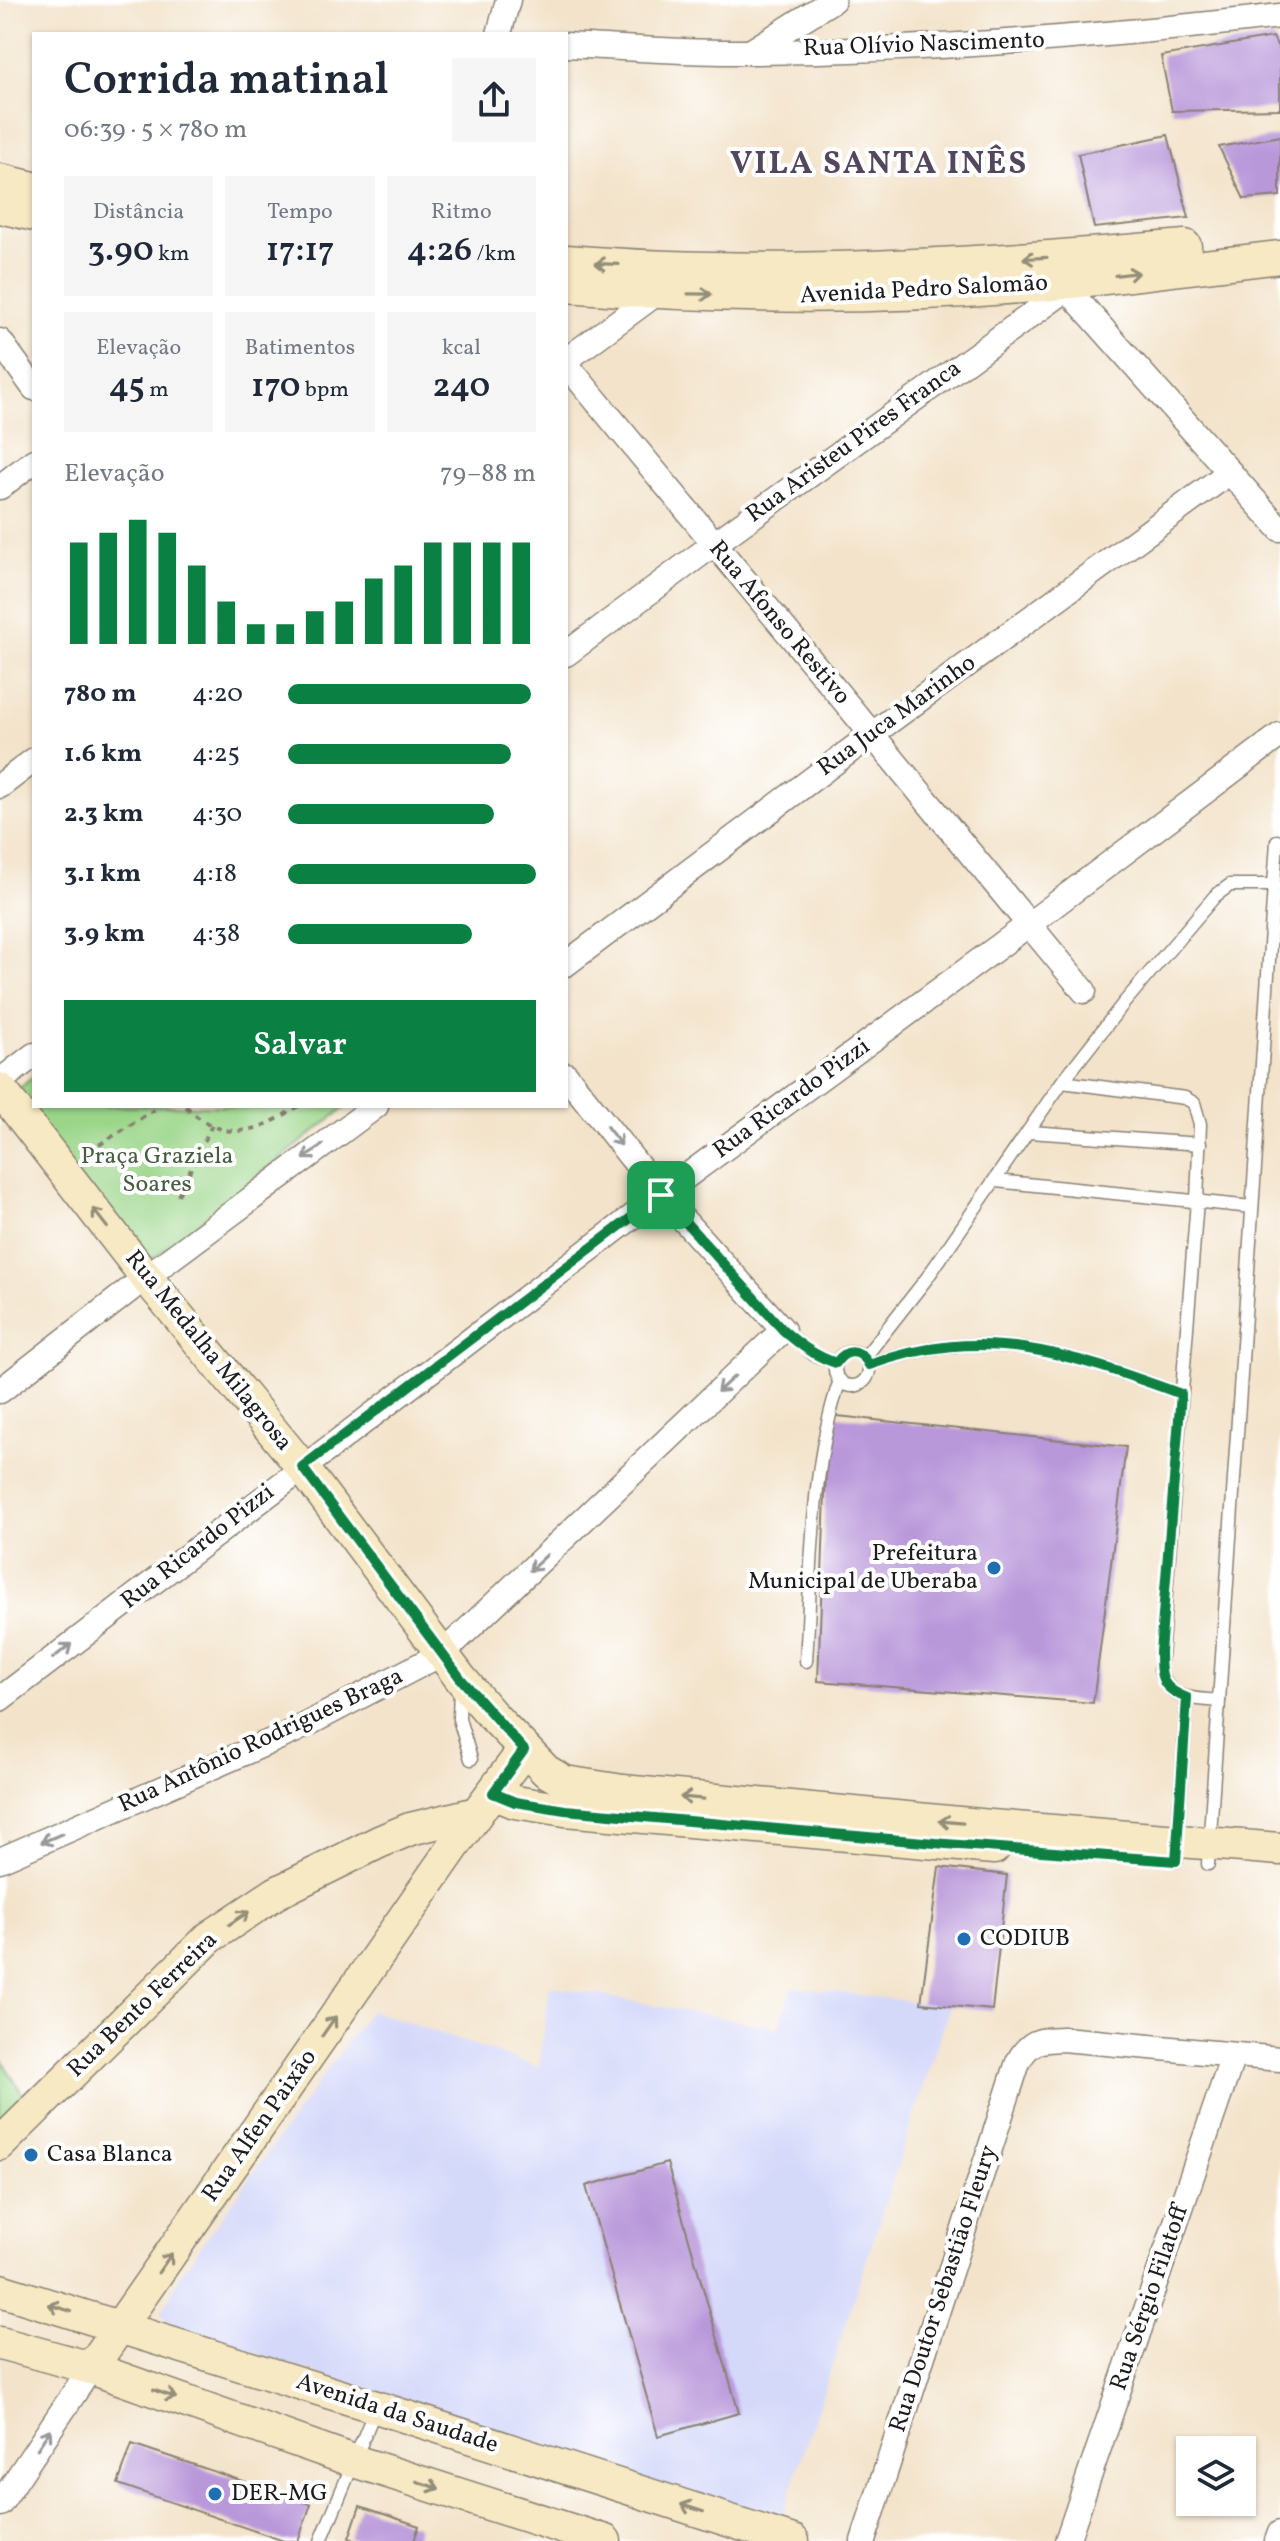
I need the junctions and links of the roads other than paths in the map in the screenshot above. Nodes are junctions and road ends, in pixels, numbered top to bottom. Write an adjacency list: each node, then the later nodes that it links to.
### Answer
1 (508, 0): 4 (street)
2 (833, 0): 6 (street)
3 (1280, 16): 6 (street, Rua Olívio Nascimento)
4 (500, 32)
5 (568, 45): 6 (street, Rua Olívio Nascimento)
6 (749, 52)
7 (0, 180): 8 (street)
8 (32, 188)
9 (0, 207): 10 (street)
10 (32, 215)
11 (1280, 235): 13 (street, Avenida Pedro Salomão, one-way to 13)
12 (1280, 257): 15 (street, Avenida Pedro Salomão, one-way to 12)
13 (568, 261)
14 (568, 286): 16 (street, Avenida Pedro Salomão)
15 (1064, 286): 16 (street, Avenida Pedro Salomão, one-way to 15); 22 (street); 25 (street, Rua Aristeu Pires Franca)
16 (657, 293): 18 (street)
17 (0, 341): 20 (street)
18 (568, 360)
19 (568, 364): 25 (street, Rua Afonso Restivo)
20 (32, 385)
21 (32, 463): 23 (street)
22 (1230, 472): 24 (street); 27 (street, Rua Juca Marinho)
23 (0, 487)
24 (1280, 529)
25 (714, 544): 26 (street, Rua Aristeu Pires Franca); 27 (street, Rua Afonso Restivo)
26 (568, 653)
27 (871, 735): 33 (street, Rua Afonso Restivo); 34 (street, Rua Juca Marinho)
28 (1280, 735): 33 (street, Rua Ricardo Pizzi)
29 (32, 762): 30 (street)
30 (0, 786)
31 (1277, 841): 32 (lane)
32 (1274, 885): 39 (lane); 47 (lane)
33 (1028, 925): 35 (street, Rua Afonso Restivo); 45 (street, Rua Ricardo Pizzi)
34 (568, 962)
35 (1084, 991)
36 (32, 1057): 38 (street)
37 (568, 1078): 45 (street, one-way to 45)
38 (0, 1081)
39 (1062, 1082): 42 (lane); 43 (lane)
40 (0, 1089): 48 (street, Rua Medalha Milagrosa, one-way to 40)
41 (373, 1108): 48 (street, one-way to 48)
42 (1030, 1132): 43 (lane); 44 (lane)
43 (1200, 1144): 46 (lane)
44 (996, 1181): 46 (lane); 50 (lane)
45 (661, 1195): 49 (street); 55 (street, Rua Ricardo Pizzi)
46 (1197, 1201): 47 (lane); 54 (lane)
47 (1252, 1207): 60 (lane)
48 (146, 1277): 53 (street); 55 (street, Rua Medalha Milagrosa)
49 (783, 1330): 51 (lane); 57 (street, Rua Antônio Rodrigues Braga, one-way to 57)
50 (867, 1361): 51 (lane); 52 (lane); 54 (lane)
51 (836, 1363): 52 (lane)
52 (840, 1380): 56 (lane)
53 (0, 1391)
54 (1181, 1394): 58 (lane)
55 (302, 1467): 57 (street, Rua Medalha Milagrosa); 59 (street, Rua Ricardo Pizzi, one-way to 55)
56 (806, 1661)
57 (452, 1666): 61 (street, Rua Medalha Milagrosa); 62 (lane); 66 (street, Rua Antônio Rodrigues Braga, one-way to 66)
58 (1187, 1698): 60 (lane); 65 (lane)
59 (0, 1699)
60 (1219, 1701): 65 (lane)
61 (524, 1750): 63 (street, Rua Alfen Paixão); 65 (street, Rua Medalha Milagrosa, one-way to 61)
62 (471, 1759)
63 (485, 1803): 65 (street); 70 (street, Rua Bento Ferreira, one-way to 63); 72 (street, Rua Alfen Paixão, one-way to 63)
64 (1280, 1849): 65 (street)
65 (1193, 1853): 67 (street)
66 (0, 1860)
67 (1280, 1871)
68 (1233, 2056): 69 (street); 82 (street, Rua Doutor Sebastião Fleury); 83 (street, Rua Sérgio Filatoff)
69 (1280, 2059)
70 (1, 2143)
71 (0, 2290): 72 (street, Avenida da Saudade, one-way to 71)
72 (121, 2327): 74 (street, Rua Alfen Paixão); 75 (street, Avenida da Saudade)
73 (0, 2343): 74 (street)
74 (91, 2368): 76 (street, one-way to 76); 77 (street, Rua Alfen Paixão, one-way to 74)
75 (376, 2407): 76 (lane); 81 (street, Avenida da Saudade, one-way to 75)
76 (354, 2461): 79 (lane); 80 (street, one-way to 80)
77 (0, 2504)
78 (1280, 2533): 84 (street)
79 (321, 2541)
80 (605, 2541)
81 (793, 2541)
82 (863, 2541)
83 (1067, 2541)
84 (1277, 2541)

